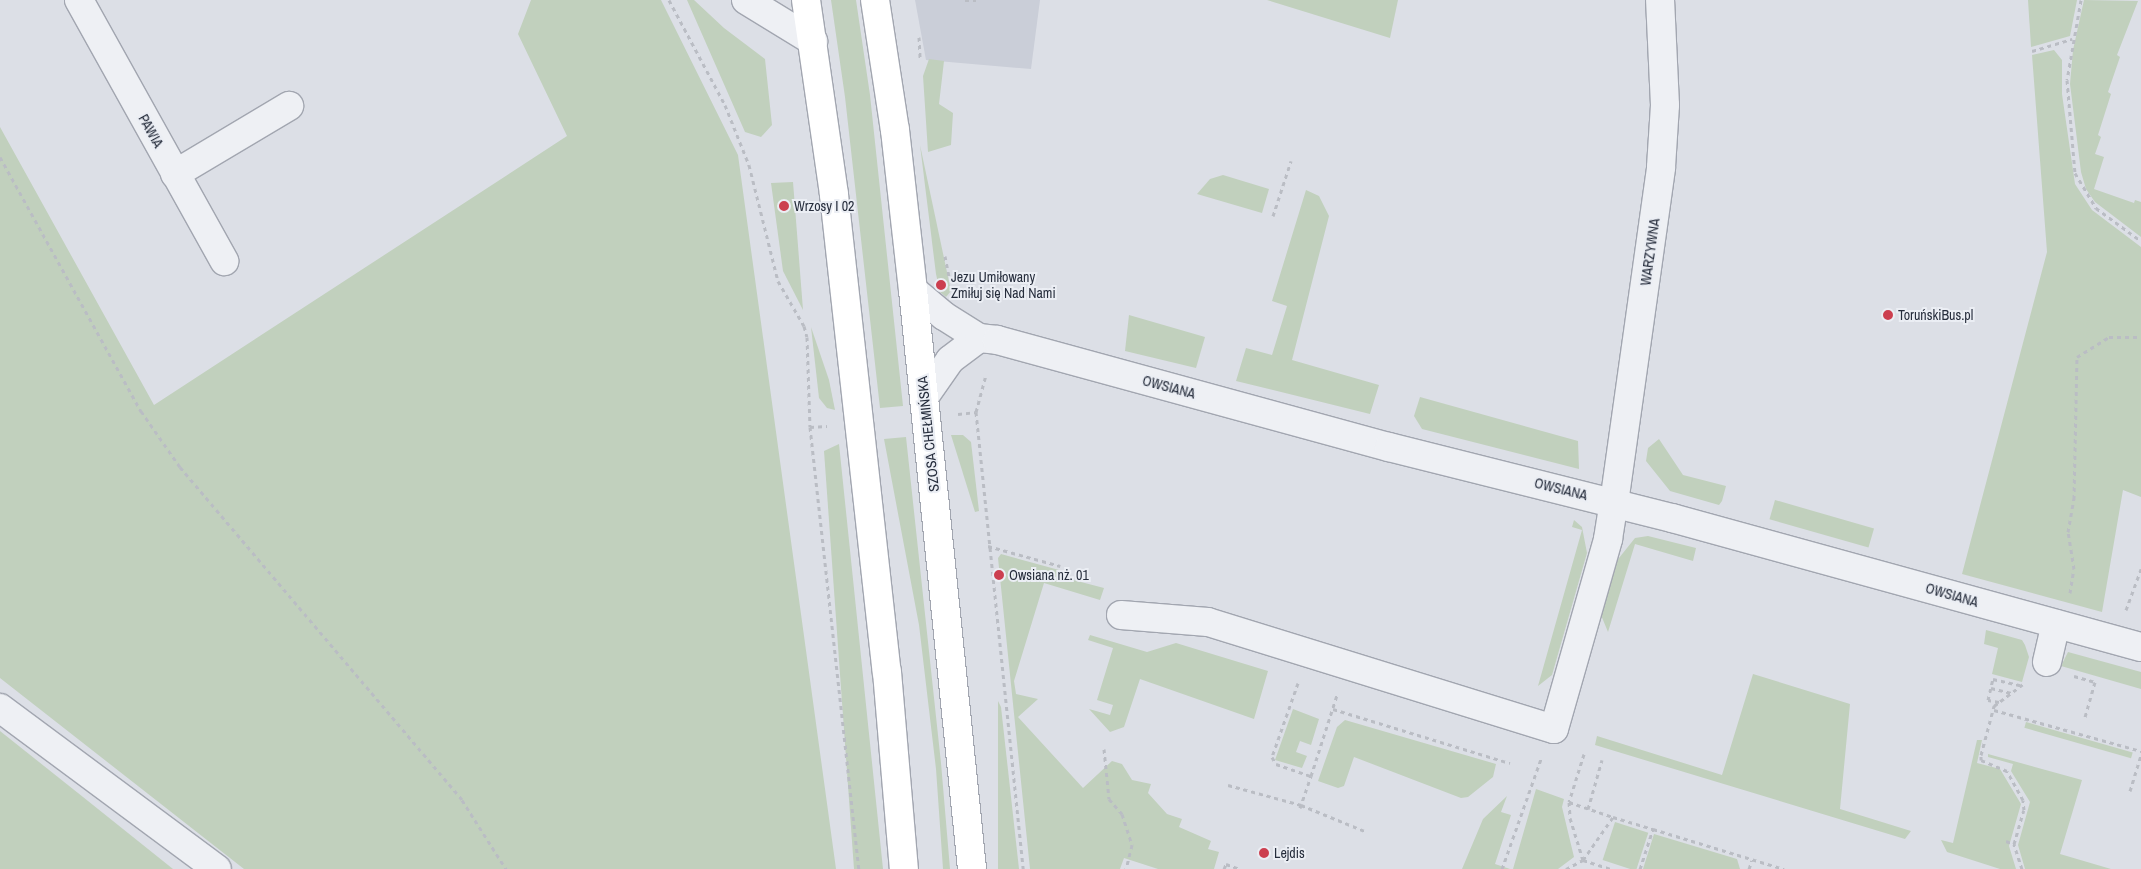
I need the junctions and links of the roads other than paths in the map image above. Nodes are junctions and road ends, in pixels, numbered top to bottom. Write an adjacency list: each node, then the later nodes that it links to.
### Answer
1 (79, 0): 8 (street, PAWIA)
2 (746, 0): 6 (street)
3 (806, 0): 6 (main road)
4 (875, 0): 10 (main road, SZOSA CHEŁMIŃSKA)
5 (1660, 0): 13 (street, WARZYWNA)
6 (813, 41): 20 (main road)
7 (289, 106): 8 (street)
8 (175, 174): 9 (street, PAWIA)
9 (224, 261)
10 (914, 290): 11 (street, OWSIANA); 12 (main road, SZOSA CHEŁMIŃSKA)
11 (979, 338): 12 (street); 13 (street, OWSIANA)
12 (924, 396): 21 (main road, SZOSA CHEŁMIŃSKA)
13 (1614, 503): 14 (street, WARZYWNA); 15 (street, OWSIANA)
14 (1121, 615)
15 (2056, 624): 16 (street, OWSIANA); 17 (street)
16 (2141, 647)
17 (2037, 668)
18 (0, 708): 19 (street)
19 (217, 869)
20 (904, 869)
21 (972, 869)

